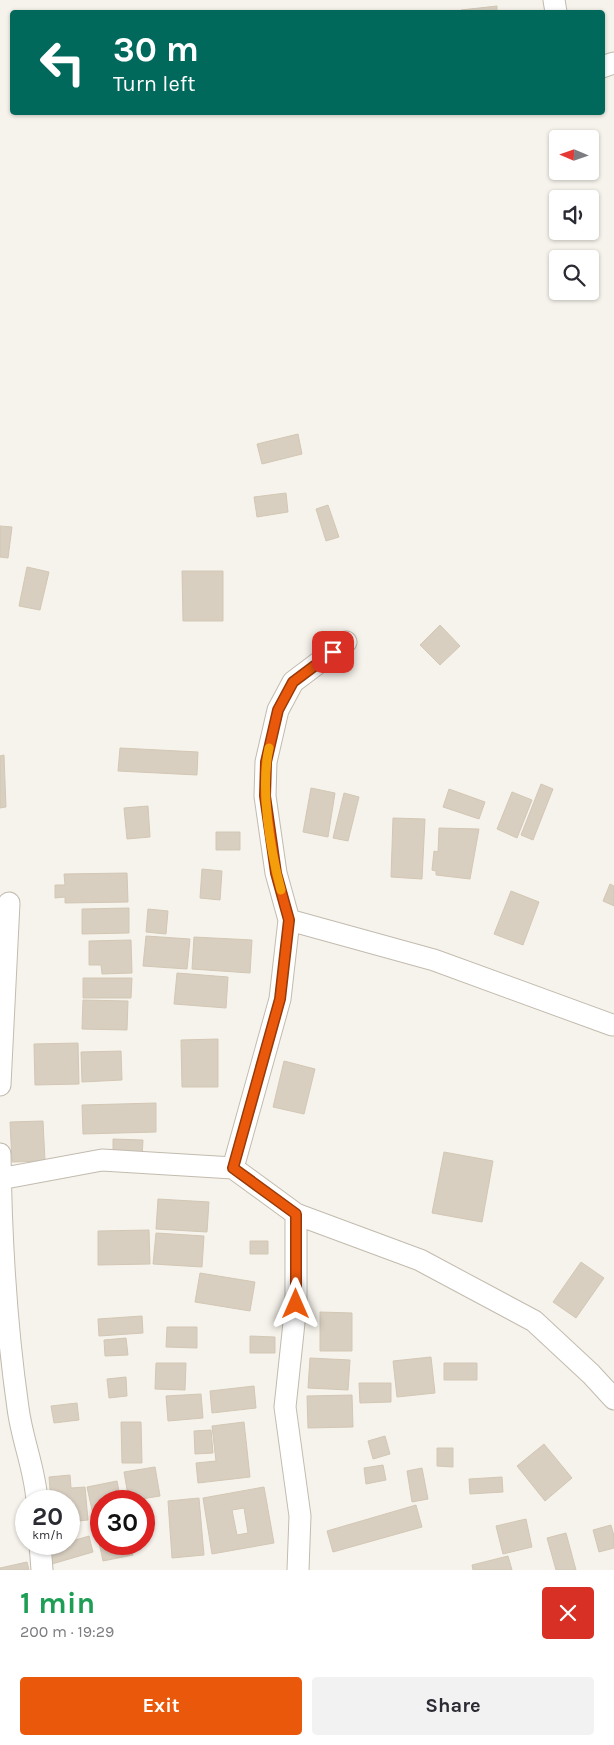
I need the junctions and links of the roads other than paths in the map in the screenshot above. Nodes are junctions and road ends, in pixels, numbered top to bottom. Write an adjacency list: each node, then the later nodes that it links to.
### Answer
1 (346, 642): 3 (street)
2 (9, 903): 5 (street)
3 (289, 920): 4 (street); 7 (street)
4 (612, 1025)
5 (0, 1085)
6 (0, 1154): 8 (street)
7 (233, 1168): 8 (street); 9 (street)
8 (0, 1179): 11 (street)
9 (296, 1214): 10 (street); 14 (street)
10 (614, 1399)
11 (36, 1490)
12 (41, 1555): 13 (street)
13 (42, 1570)
14 (298, 1570)

